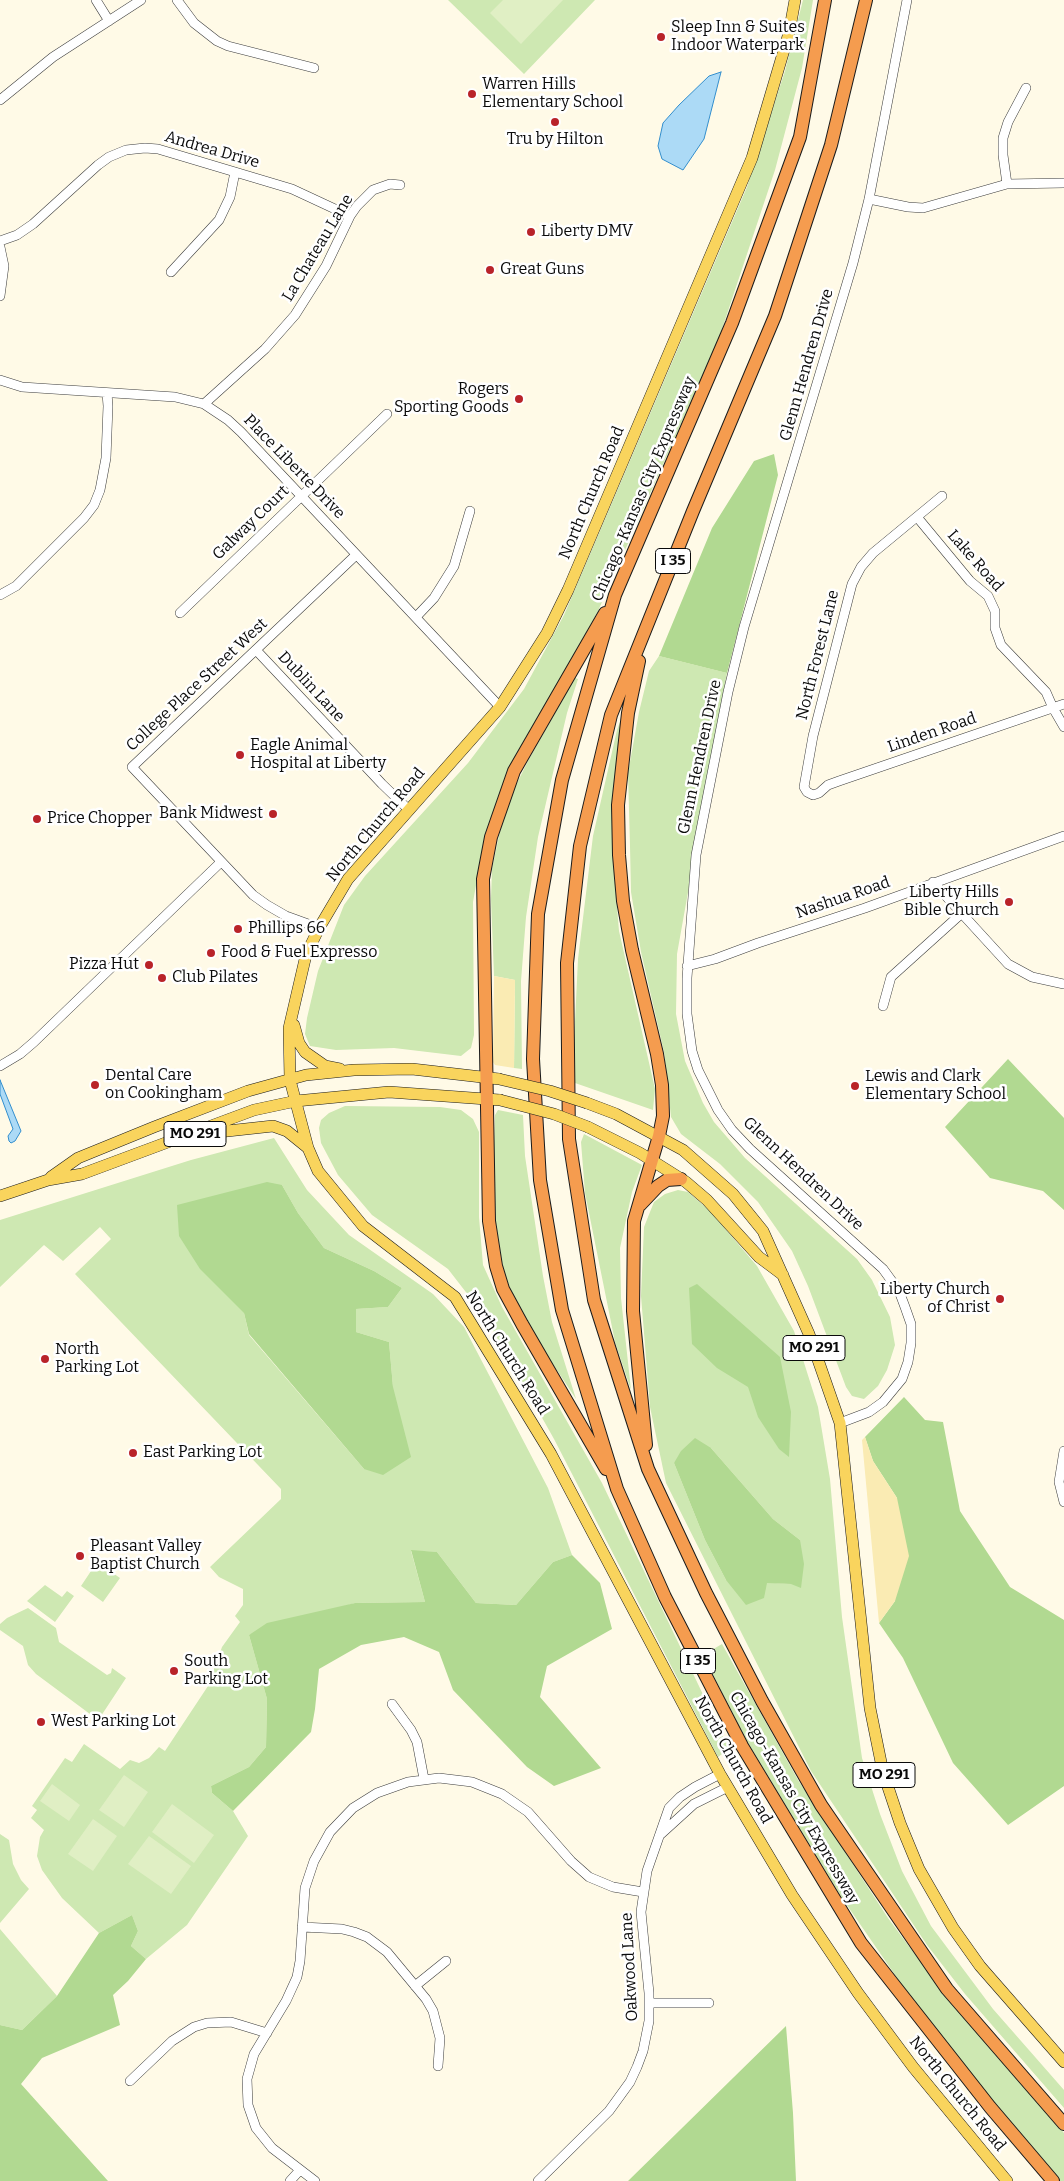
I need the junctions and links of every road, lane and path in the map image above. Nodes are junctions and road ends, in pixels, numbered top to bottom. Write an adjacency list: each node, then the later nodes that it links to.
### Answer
1 (96, 0): 8 (street)
2 (141, 0): 8 (street)
3 (177, 0): 9 (street)
4 (795, 0): 38 (main road, North Church Road)
5 (825, 0): 32 (highway, Chicago-Kansas City Expressway / I 35)
6 (866, 0): 35 (highway, Chicago-Kansas City Expressway / I 35)
7 (907, 0): 16 (street, Glenn Hendren Drive)
8 (109, 21): 11 (street)
9 (314, 68)
10 (1026, 88): 14 (street)
11 (0, 100)
12 (235, 172): 17 (street, Andrea Drive); 18 (street, Andrea Drive); 20 (street)
13 (1064, 183): 14 (street)
14 (1007, 184): 16 (street)
15 (400, 185): 17 (street, La Chateau Lane)
16 (869, 199): 48 (street, Glenn Hendren Drive)
17 (350, 216): 24 (street, La Chateau Lane)
18 (0, 241)
19 (0, 247): 21 (street)
20 (171, 272)
21 (0, 296)
22 (0, 380): 23 (street, Place Liberte Drive)
23 (107, 393): 24 (street, Place Liberte Drive); 31 (street)
24 (204, 404): 26 (street, Place Liberte Drive)
25 (387, 414): 26 (street, Galway Court)
26 (301, 496): 30 (street, Place Liberte Drive); 33 (street, Galway Court)
27 (942, 496): 29 (street, North Forest Lane)
28 (470, 511): 34 (street)
29 (917, 517): 39 (street, Lake Road); 41 (street, North Forest Lane)
30 (356, 554): 34 (street, Place Liberte Drive); 36 (street, College Place Street West)
31 (0, 595)
32 (615, 595): 54 (highway); 70 (highway, Chicago-Kansas City Expressway / I 35)
33 (180, 613)
34 (416, 617): 38 (street, Place Liberte Drive)
35 (646, 627): 59 (highway); 69 (highway, Chicago-Kansas City Expressway / I 35)
36 (256, 650): 42 (street, Dublin Lane); 44 (street, College Place Street West)
37 (1064, 704): 39 (street, Linden Road)
38 (500, 706): 42 (main road, North Church Road)
39 (1052, 708): 40 (street, Lake Road); 41 (street, Linden Road)
40 (1064, 726)
41 (813, 795)
42 (408, 809): 47 (main road, North Church Road)
43 (1064, 836): 45 (street, Nashua Road)
44 (221, 862): 47 (street, College Place Street West); 52 (street)
45 (933, 882): 46 (street); 48 (street, Nashua Road)
46 (962, 913): 49 (street); 50 (street)
47 (319, 928): 51 (main road, North Church Road)
48 (687, 966): 67 (street, Glenn Hendren Drive)
49 (1064, 984)
50 (883, 1006)
51 (292, 1015): 53 (main road); 55 (main road, North Church Road)
52 (0, 1066)
53 (346, 1071): 54 (main road, MO 291); 55 (main road, MO 291)
54 (486, 1077): 56 (highway); 59 (main road, MO 291, bridge)
55 (290, 1080): 57 (main road, North Church Road); 63 (main road, MO 291)
56 (494, 1099): 57 (main road, MO 291); 61 (main road, MO 291, bridge); 70 (highway)
57 (296, 1100): 58 (main road, MO 291); 60 (main road, North Church Road)
58 (190, 1136): 60 (main road); 63 (main road, MO 291)
59 (659, 1136): 61 (highway); 66 (main road, MO 291)
60 (308, 1148): 73 (main road, North Church Road)
61 (652, 1160): 62 (main road, MO 291); 65 (highway)
62 (681, 1179): 65 (highway); 66 (main road, MO 291)
63 (48, 1180): 64 (main road, MO 291)
64 (0, 1196)
65 (637, 1209): 69 (highway)
66 (784, 1276): 67 (main road, MO 291)
67 (840, 1422): 84 (main road, MO 291)
68 (1064, 1450): 71 (street)
69 (648, 1469): 87 (highway, Chicago-Kansas City Expressway / I 35)
70 (617, 1489): 93 (highway, Chicago-Kansas City Expressway / I 35)
71 (1064, 1502)
72 (392, 1704): 74 (street)
73 (720, 1774): 75 (main road, North Church Road); 76 (street, Oakwood Lane)
74 (424, 1779): 77 (street); 78 (street)
75 (728, 1787): 76 (street, Oakwood Lane); 92 (main road, North Church Road)
76 (661, 1834): 77 (street, Oakwood Lane)
77 (643, 1892): 82 (street, Oakwood Lane)
78 (302, 1927): 80 (street); 83 (street)
79 (446, 1961): 80 (street)
80 (415, 1986): 85 (street)
81 (709, 2002): 82 (street)
82 (650, 2003): 91 (street, Oakwood Lane)
83 (267, 2033): 86 (street); 88 (street)
84 (1064, 2062)
85 (438, 2066)
86 (130, 2081)
87 (1064, 2124)
88 (300, 2170): 89 (street); 90 (street)
89 (290, 2181)
90 (315, 2181)
91 (538, 2181)
92 (1007, 2181)
93 (1052, 2181)

